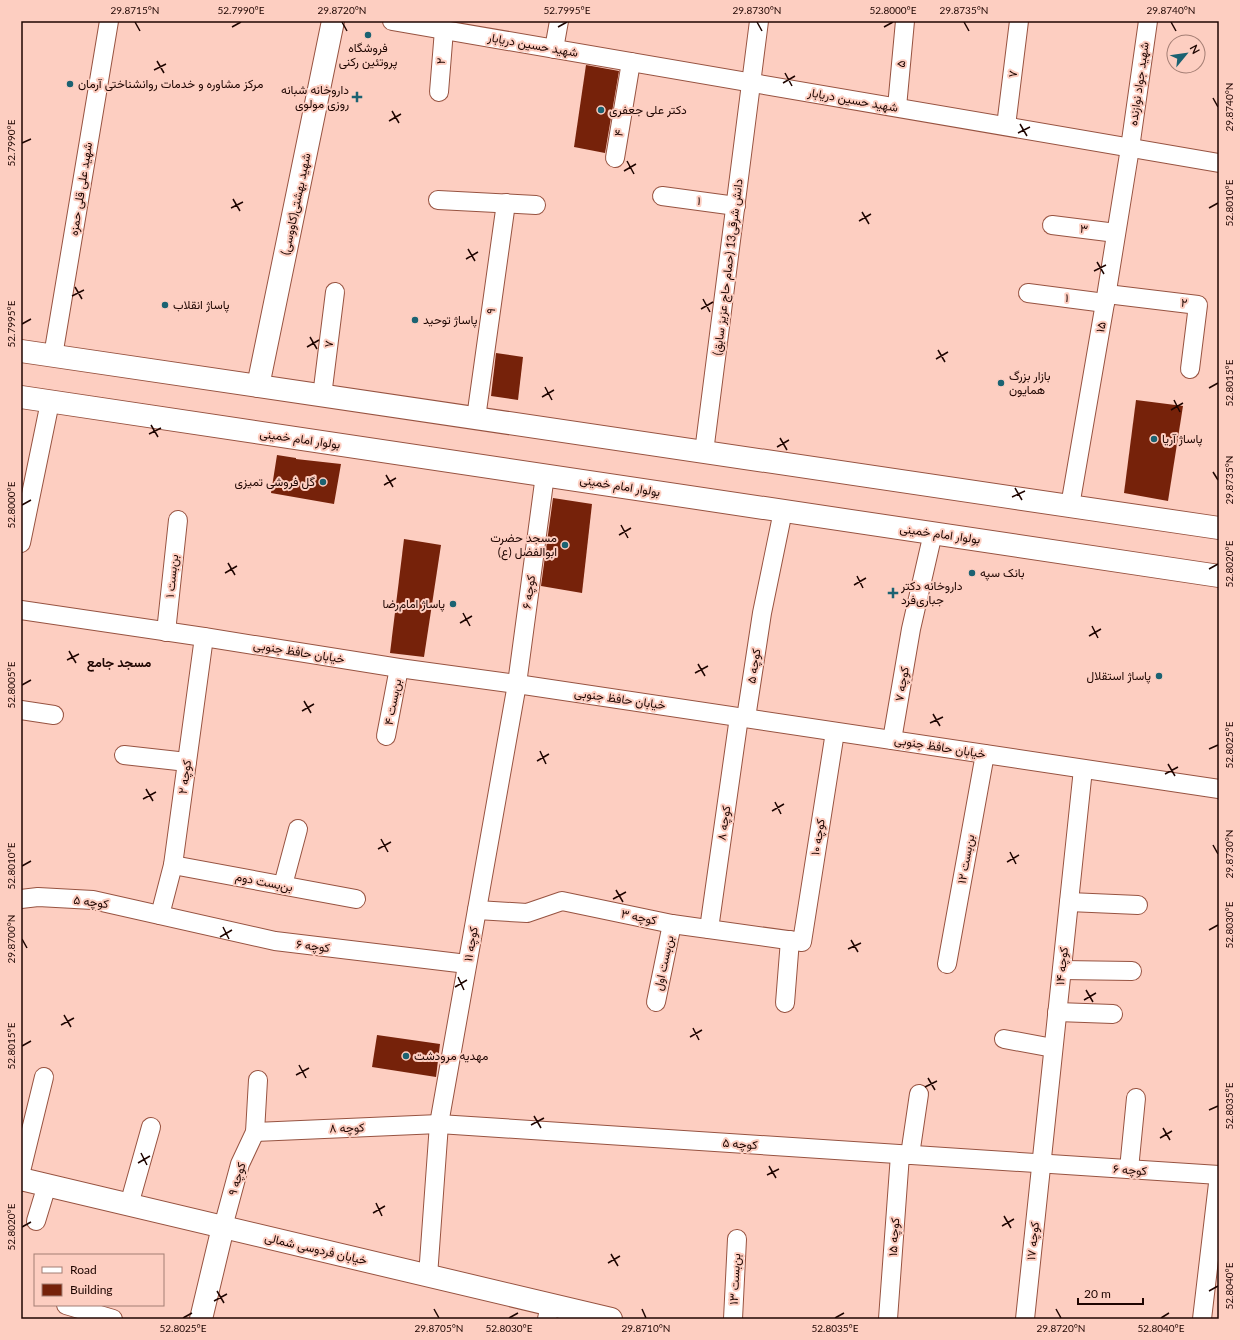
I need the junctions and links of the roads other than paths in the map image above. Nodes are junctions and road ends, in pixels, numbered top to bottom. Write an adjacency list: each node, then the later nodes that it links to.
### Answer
1 (109, 21): 30 (street, شهید علی قلی حمزه)
2 (333, 21): 32 (main road, شهید بهشتی(کاووسی))
3 (392, 21): 9 (street, شهید حسین دریابار)
4 (559, 21): 10 (street)
5 (759, 21): 12 (street, دانش شرقی13 (حمام حاج عزیز سابق))
6 (905, 21): 14 (street, ۵)
7 (1020, 21): 15 (street, ۷)
8 (1148, 21): 16 (street, شهید جواد نوازنده)
9 (444, 30): 10 (street, شهید حسین دریابار); 13 (street, ۲)
10 (554, 49): 11 (street, شهید حسین دریابار)
11 (631, 62): 12 (street, شهید حسین دریابار); 17 (street, ۴)
12 (750, 82): 14 (street, شهید حسین دریابار); 23 (street, دانش شرقی13 (حمام حاج عزیز سابق))
13 (439, 92)
14 (897, 108): 15 (street, شهید حسین دریابار)
15 (1006, 126): 16 (street, شهید حسین دریابار)
16 (1130, 148): 18 (street, شهید حسین دریابار); 25 (street, ۱۵)
17 (615, 158)
18 (1219, 163)
19 (662, 196): 23 (street, ۱)
20 (438, 200): 21 (street)
21 (506, 203): 22 (street); 36 (street, ۹)
22 (536, 205)
23 (736, 206): 37 (street, دانش شرقی13 (حمام حاج عزیز سابق))
24 (1052, 225): 25 (street, ۳)
25 (1116, 234): 28 (street, ۱۵)
26 (335, 292): 33 (street, ۷)
27 (1028, 293): 28 (street, ۱)
28 (1106, 299): 31 (street, ۲); 39 (street, ۱۵)
29 (21, 351): 30 (main road)
30 (53, 356): 32 (main road)
31 (1190, 369)
32 (258, 386): 33 (main road)
33 (322, 396): 36 (main road)
34 (21, 397): 35 (main road, بولوار امام خمینی)
35 (50, 402): 38 (main road, بولوار امام خمینی); 44 (street)
36 (476, 418): 37 (main road)
37 (704, 452): 39 (main road)
38 (545, 475): 40 (main road, بولوار امام خمینی); 50 (street, کوچه ۶)
39 (1070, 506): 42 (main road)
40 (783, 511): 43 (main road, بولوار امام خمینی); 53 (street, کوچه ۵)
41 (178, 520): 47 (street, بن‌بست ۱)
42 (1219, 528)
43 (933, 533): 45 (main road, بولوار امام خمینی); 56 (street, کوچه ۷)
44 (21, 538)
45 (1219, 576)
46 (21, 610): 47 (street, خیابان حافظ جنوبی)
47 (166, 632): 48 (street, خیابان حافظ جنوبی)
48 (204, 637): 49 (street, خیابان حافظ جنوبی); 59 (street, کوچه ۲)
49 (399, 668): 50 (street, خیابان حافظ جنوبی); 55 (street, بن‌بست ۴)
50 (517, 684): 53 (street, خیابان حافظ جنوبی); 69 (street, کوچه ۱۱)
51 (21, 710): 52 (street)
52 (54, 715)
53 (743, 718): 54 (street, خیابان حافظ جنوبی); 72 (street, کوچه ۸)
54 (835, 732): 56 (street, خیابان حافظ جنوبی); 73 (street, کوچه ۱۰)
55 (386, 736)
56 (892, 740): 57 (street, خیابان حافظ جنوبی)
57 (985, 754): 60 (street, خیابان حافظ جنوبی); 75 (street, بن‌بست ۱۲)
58 (124, 755): 59 (street)
59 (187, 762): 63 (street, کوچه ۲)
60 (1083, 769): 61 (street, خیابان حافظ جنوبی); 67 (street, کوچه ۱۴)
61 (1219, 789)
62 (298, 829): 64 (street)
63 (173, 865): 64 (street, بن‌بست دوم); 70 (street, کوچه ۲)
64 (283, 885): 65 (street, بن‌بست دوم)
65 (356, 899)
66 (21, 900): 70 (street, کوچه ۵)
67 (1069, 902): 68 (street); 76 (street, کوچه ۱۴)
68 (1138, 904)
69 (477, 910): 71 (street, کوچه ۳); 74 (street, کوچه ۱۱)
70 (160, 915): 74 (street, کوچه ۶)
71 (672, 924): 72 (street, کوچه ۳); 78 (street, بن‌بست اول)
72 (709, 929): 73 (street, کوچه ۳)
73 (796, 941): 79 (street)
74 (467, 964): 88 (street, کوچه ۱۱)
75 (947, 964)
76 (1062, 970): 77 (street); 80 (street, کوچه ۱۴)
77 (1132, 971)
78 (656, 1002)
79 (785, 1003)
80 (1058, 1012): 81 (street); 83 (street, کوچه ۱۴)
81 (1113, 1014)
82 (1004, 1039): 83 (street)
83 (1054, 1048): 92 (street, کوچه ۱۴)
84 (44, 1077): 94 (street)
85 (258, 1080): 90 (street)
86 (919, 1094): 91 (street, کوچه ۱۵)
87 (1136, 1098): 93 (street)
88 (439, 1124): 90 (street, کوچه ۸); 91 (street, کوچه ۵); 102 (street, کوچه ۱۱)
89 (151, 1127): 98 (street)
90 (255, 1132): 100 (street, کوچه ۹)
91 (905, 1155): 92 (street, کوچه ۵); 109 (street, کوچه ۱۵)
92 (1041, 1164): 93 (street, کوچه ۶); 110 (street, کوچه ۱۷)
93 (1129, 1170): 95 (street, کوچه ۶)
94 (21, 1171)
95 (1219, 1175): 111 (street)
96 (21, 1179): 97 (main road, خیابان فردوسی شمالی)
97 (47, 1185): 98 (main road, خیابان فردوسی شمالی); 99 (street)
98 (129, 1206): 100 (main road, خیابان فردوسی شمالی)
99 (36, 1221)
100 (223, 1227): 102 (main road, خیابان فردوسی شمالی); 106 (main road)
101 (737, 1239): 108 (street, بن‌بست ۱۳)
102 (428, 1276): 104 (main road, خیابان فردوسی شمالی)
103 (69, 1306): 105 (street)
104 (549, 1312): 107 (main road, خیابان فردوسی شمالی)
105 (114, 1319)
106 (201, 1319)
107 (611, 1319)
108 (734, 1319)
109 (888, 1319)
110 (1026, 1319)
111 (1202, 1319)

